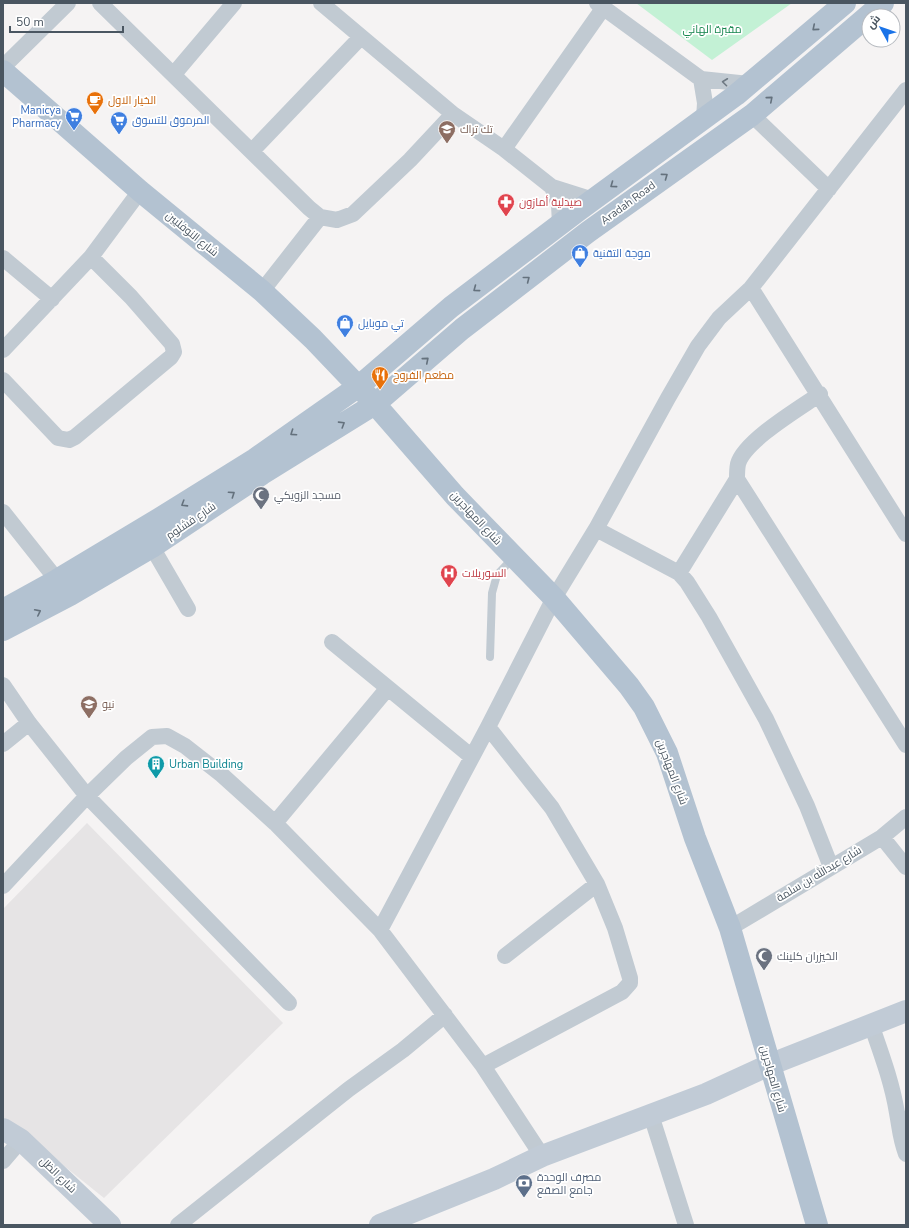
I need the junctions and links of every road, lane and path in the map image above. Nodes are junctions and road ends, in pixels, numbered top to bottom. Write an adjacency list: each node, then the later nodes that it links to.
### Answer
1 (68, 3): 9 (street)
2 (100, 3): 11 (street)
3 (234, 3): 11 (street)
4 (321, 3): 8 (street)
5 (845, 3): 13 (main road, Aradah Road, one-way to 13)
6 (883, 3): 16 (main road, Aradah Road, one-way to 6)
7 (601, 5): 12 (street); 18 (street)
8 (361, 37): 15 (street); 19 (street)
9 (3, 67)
10 (3, 71): 22 (main road, شارع النوفليين)
11 (174, 74): 19 (street)
12 (701, 79): 13 (street, one-way to 12); 17 (street)
13 (749, 84): 17 (main road, Aradah Road)
14 (906, 90): 21 (street)
15 (453, 114): 18 (street); 24 (street)
16 (752, 115): 21 (street); 35 (main road, Aradah Road, one-way to 16)
17 (704, 118): 23 (main road, Aradah Road, one-way to 23)
18 (504, 149): 20 (street)
19 (252, 151): 24 (street)
20 (552, 187): 23 (street); 25 (street)
21 (829, 189): 28 (street)
22 (140, 191): 26 (street); 29 (main road, شارع النوفليين)
23 (593, 200): 25 (main road, Aradah Road)
24 (320, 217): 29 (street)
25 (560, 224): 33 (main road, Aradah Road, one-way to 33)
26 (91, 257): 30 (street); 32 (street)
27 (3, 258): 30 (street)
28 (751, 288): 34 (street); 39 (street)
29 (262, 291): 33 (main road, شارع النوفليين)
30 (52, 299): 31 (street)
31 (3, 350)
32 (3, 380)
33 (359, 386): 35 (main road, شارع النوفليين); 36 (main road, شارع فشلوم, one-way to 36)
34 (820, 394): 37 (street); 40 (street)
35 (375, 404): 36 (main road, شارع فشلوم, one-way to 35); 42 (main road, شارع المهاجرين)
36 (258, 466): 41 (main road, شارع فشلوم, one-way to 36); 44 (main road, شارع فشلوم, one-way to 44)
37 (737, 480): 43 (street); 56 (street)
38 (3, 512): 44 (street)
39 (596, 529): 43 (street); 45 (street)
40 (906, 534)
41 (152, 547): 46 (street); 48 (main road, شارع فشلوم, one-way to 41)
42 (514, 558): 45 (main road, شارع المهاجرين); 50 (lane)
43 (679, 573): 62 (street)
44 (58, 580): 47 (main road, شارع فشلوم)
45 (554, 598): 54 (street); 66 (main road, شارع المهاجرين)
46 (188, 609)
47 (3, 610)
48 (3, 630)
49 (332, 642): 52 (street)
50 (490, 657)
51 (3, 685): 53 (street)
52 (387, 689): 57 (street); 60 (street)
53 (29, 722): 55 (street); 58 (street)
54 (488, 727): 57 (street); 64 (street)
55 (3, 744)
56 (906, 745)
57 (472, 757): 67 (street)
58 (87, 796): 60 (street); 65 (street); 69 (street)
59 (906, 817): 61 (street, شارع عبدالله بن سلمة)
60 (275, 823): 67 (street)
61 (882, 837): 62 (street, شارع عبدالله بن سلمة); 63 (street)
62 (831, 867): 66 (street, شارع عبدالله بن سلمة)
63 (906, 867)
64 (597, 884): 68 (street); 74 (street)
65 (3, 886)
66 (730, 928): 73 (main road, شارع المهاجرين)
67 (380, 930): 71 (street)
68 (505, 956)
69 (288, 1003)
70 (906, 1012): 72 (main road)
71 (445, 1015): 74 (street); 81 (street)
72 (871, 1024): 73 (main road); 77 (street)
73 (769, 1065): 75 (main road); 84 (main road, شارع المهاجرين)
74 (483, 1066): 78 (street)
75 (651, 1115): 78 (main road); 83 (street)
76 (12, 1134): 79 (street); 80 (main road, شارع الظل)
77 (906, 1154)
78 (542, 1156): 82 (main road)
79 (3, 1161)
80 (110, 1225)
81 (178, 1225)
82 (380, 1225)
83 (686, 1225)
84 (817, 1225)

